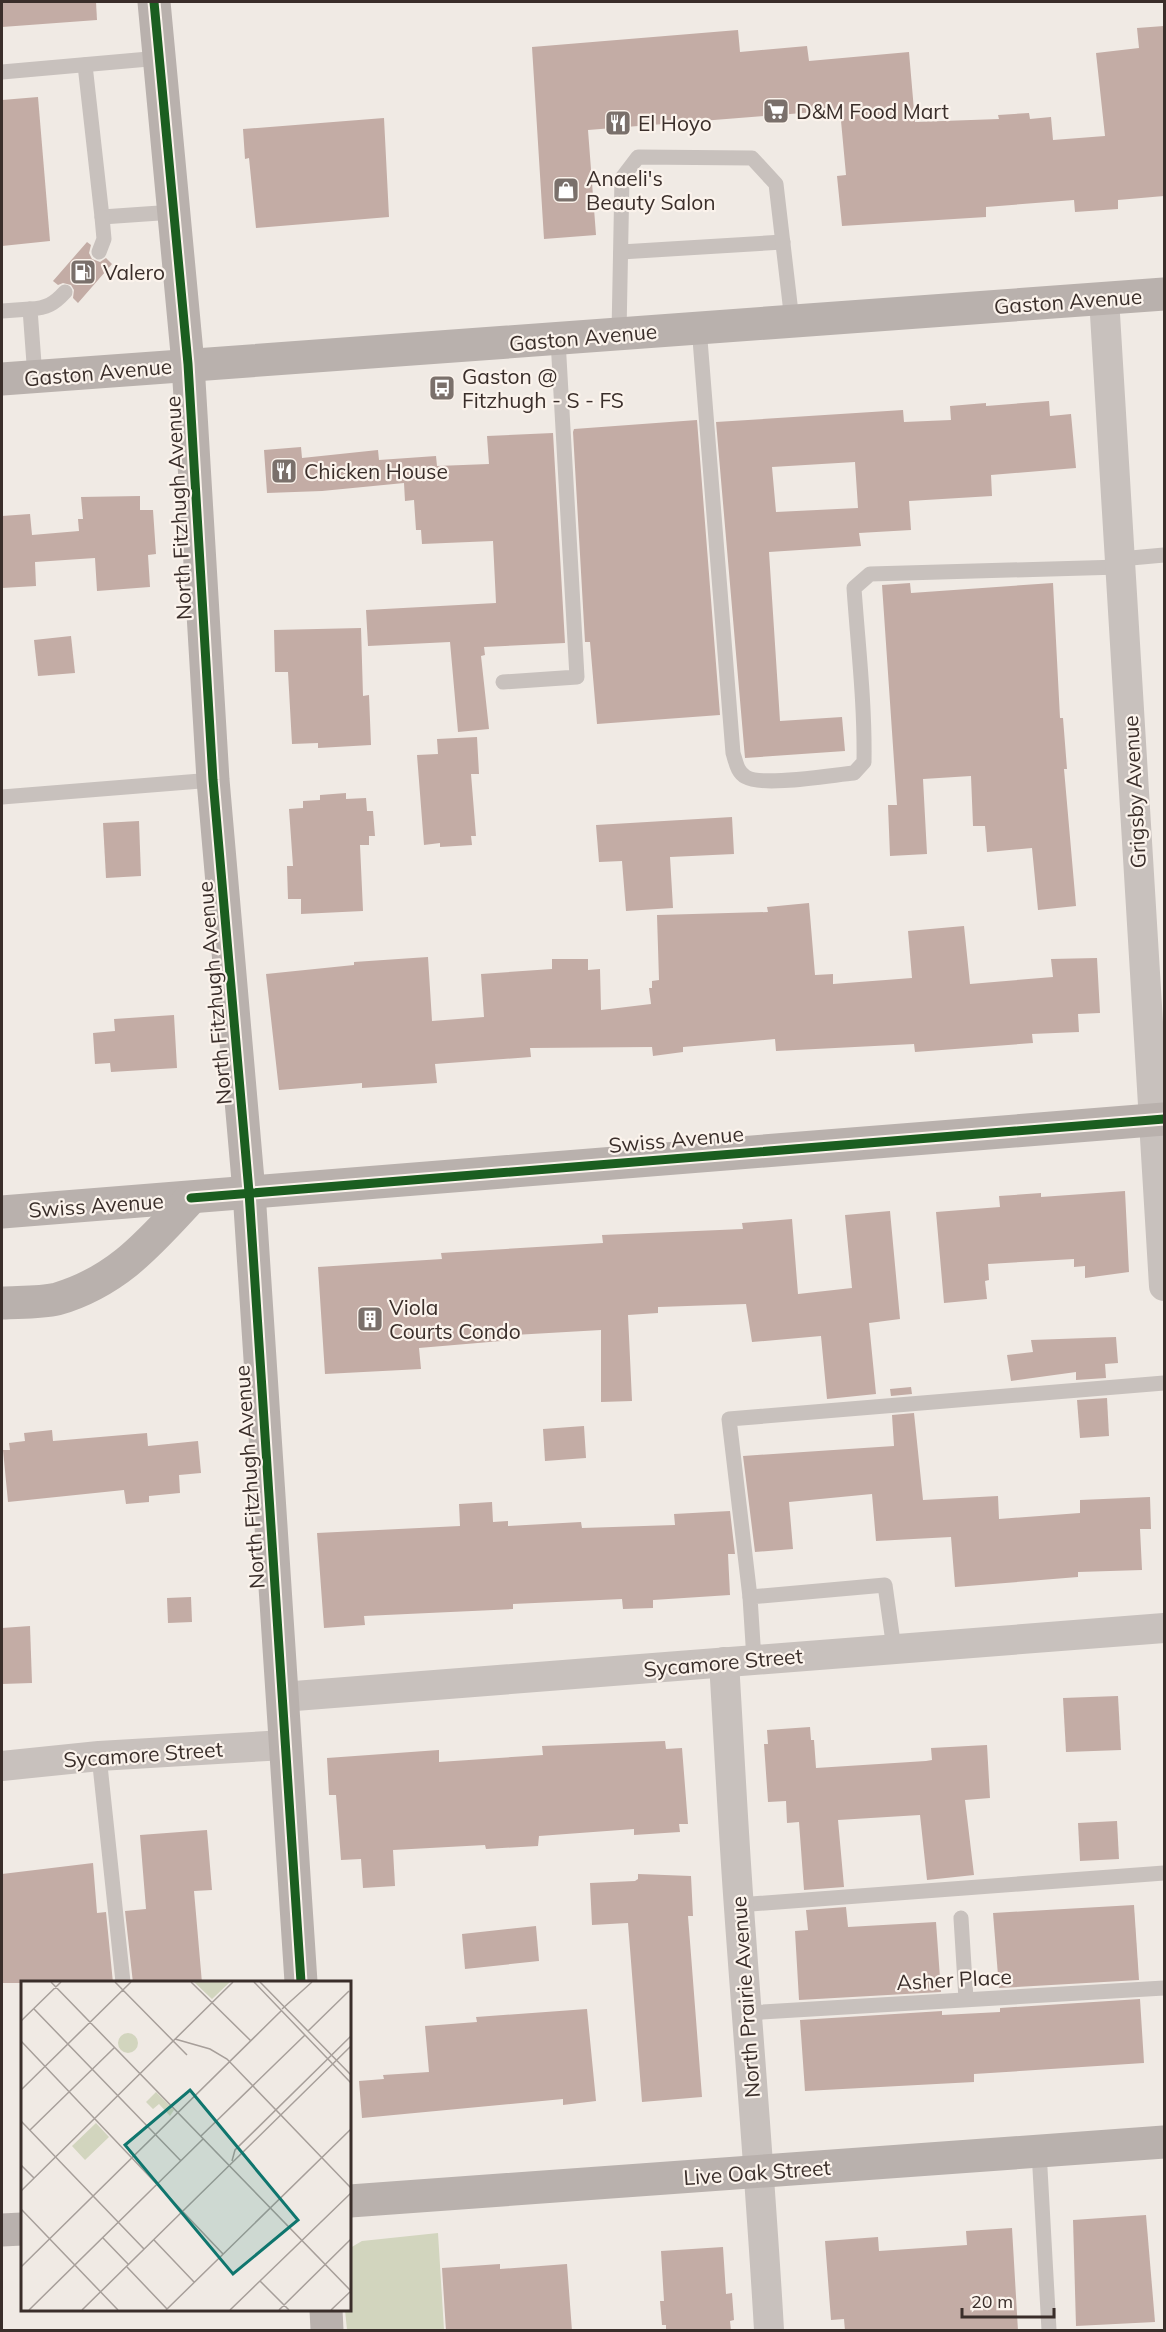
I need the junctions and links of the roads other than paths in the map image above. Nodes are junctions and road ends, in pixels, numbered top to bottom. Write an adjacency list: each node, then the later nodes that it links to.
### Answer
1 (154, 2): 2 (street, North Fitzhugh Avenue)
2 (160, 58): 3 (lane); 5 (street, North Fitzhugh Avenue)
3 (85, 65): 4 (lane); 6 (lane)
4 (2, 72)
5 (174, 212): 6 (lane); 19 (street, North Fitzhugh Avenue)
6 (102, 217): 8 (lane)
7 (783, 242): 9 (lane); 9 (lane); 15 (lane)
8 (99, 252)
9 (621, 252): 17 (lane)
10 (65, 292): 13 (lane)
11 (1164, 294): 12 (street, Gaston Avenue)
12 (1104, 298): 15 (street, Gaston Avenue); 23 (street, Grigsby Avenue)
13 (30, 309): 14 (lane); 20 (lane)
14 (2, 310)
15 (792, 321): 16 (street, Gaston Avenue)
16 (699, 327): 17 (street, Gaston Avenue); 23 (lane)
17 (619, 333): 18 (street, Gaston Avenue)
18 (558, 340): 19 (street, Gaston Avenue); 24 (lane)
19 (188, 364): 20 (street, Gaston Avenue); 25 (street, North Fitzhugh Avenue)
20 (35, 377): 21 (street, Gaston Avenue)
21 (2, 379)
22 (1164, 555): 23 (lane)
23 (1120, 563): 27 (street, Grigsby Avenue)
24 (503, 682)
25 (213, 780): 26 (lane); 28 (street, North Fitzhugh Avenue)
26 (2, 796)
27 (1159, 1119): 28 (street, Swiss Avenue); 31 (street, Grigsby Avenue)
28 (249, 1192): 29 (street, Swiss Avenue); 39 (street, North Fitzhugh Avenue)
29 (191, 1198): 30 (street, Swiss Avenue); 32 (street, Swiss Avenue)
30 (2, 1212)
31 (1164, 1286)
32 (2, 1303)
33 (1164, 1383): 34 (lane)
34 (750, 1597): 36 (lane); 37 (lane)
35 (1164, 1628): 36 (street, Sycamore Street)
36 (894, 1649): 37 (street, Sycamore Street)
37 (754, 1660): 38 (street, Sycamore Street)
38 (724, 1662): 39 (street, Sycamore Street); 44 (street, North Prairie Avenue)
39 (282, 1697): 40 (street, North Fitzhugh Avenue)
40 (285, 1745): 41 (street, Sycamore Street); 47 (street, North Fitzhugh Avenue)
41 (99, 1756): 42 (street, Sycamore Street); 46 (lane)
42 (2, 1766)
43 (1164, 1873): 44 (lane)
44 (738, 1905): 50 (street, North Prairie Avenue)
45 (961, 1918): 49 (lane)
46 (123, 1981)
47 (301, 1981)
48 (1164, 1988): 49 (lane, Asher Place)
49 (966, 1999): 50 (lane, Asher Place)
50 (746, 2013): 53 (street, North Prairie Avenue)
51 (1164, 2142): 52 (street, Live Oak Street)
52 (1039, 2151): 53 (street, Live Oak Street); 60 (lane)
53 (761, 2172): 54 (street, Live Oak Street); 59 (street, North Prairie Avenue)
54 (351, 2201)
55 (21, 2229): 56 (street)
56 (2, 2230)
57 (326, 2311): 58 (street)
58 (327, 2331)
59 (769, 2331)
60 (1049, 2331)

